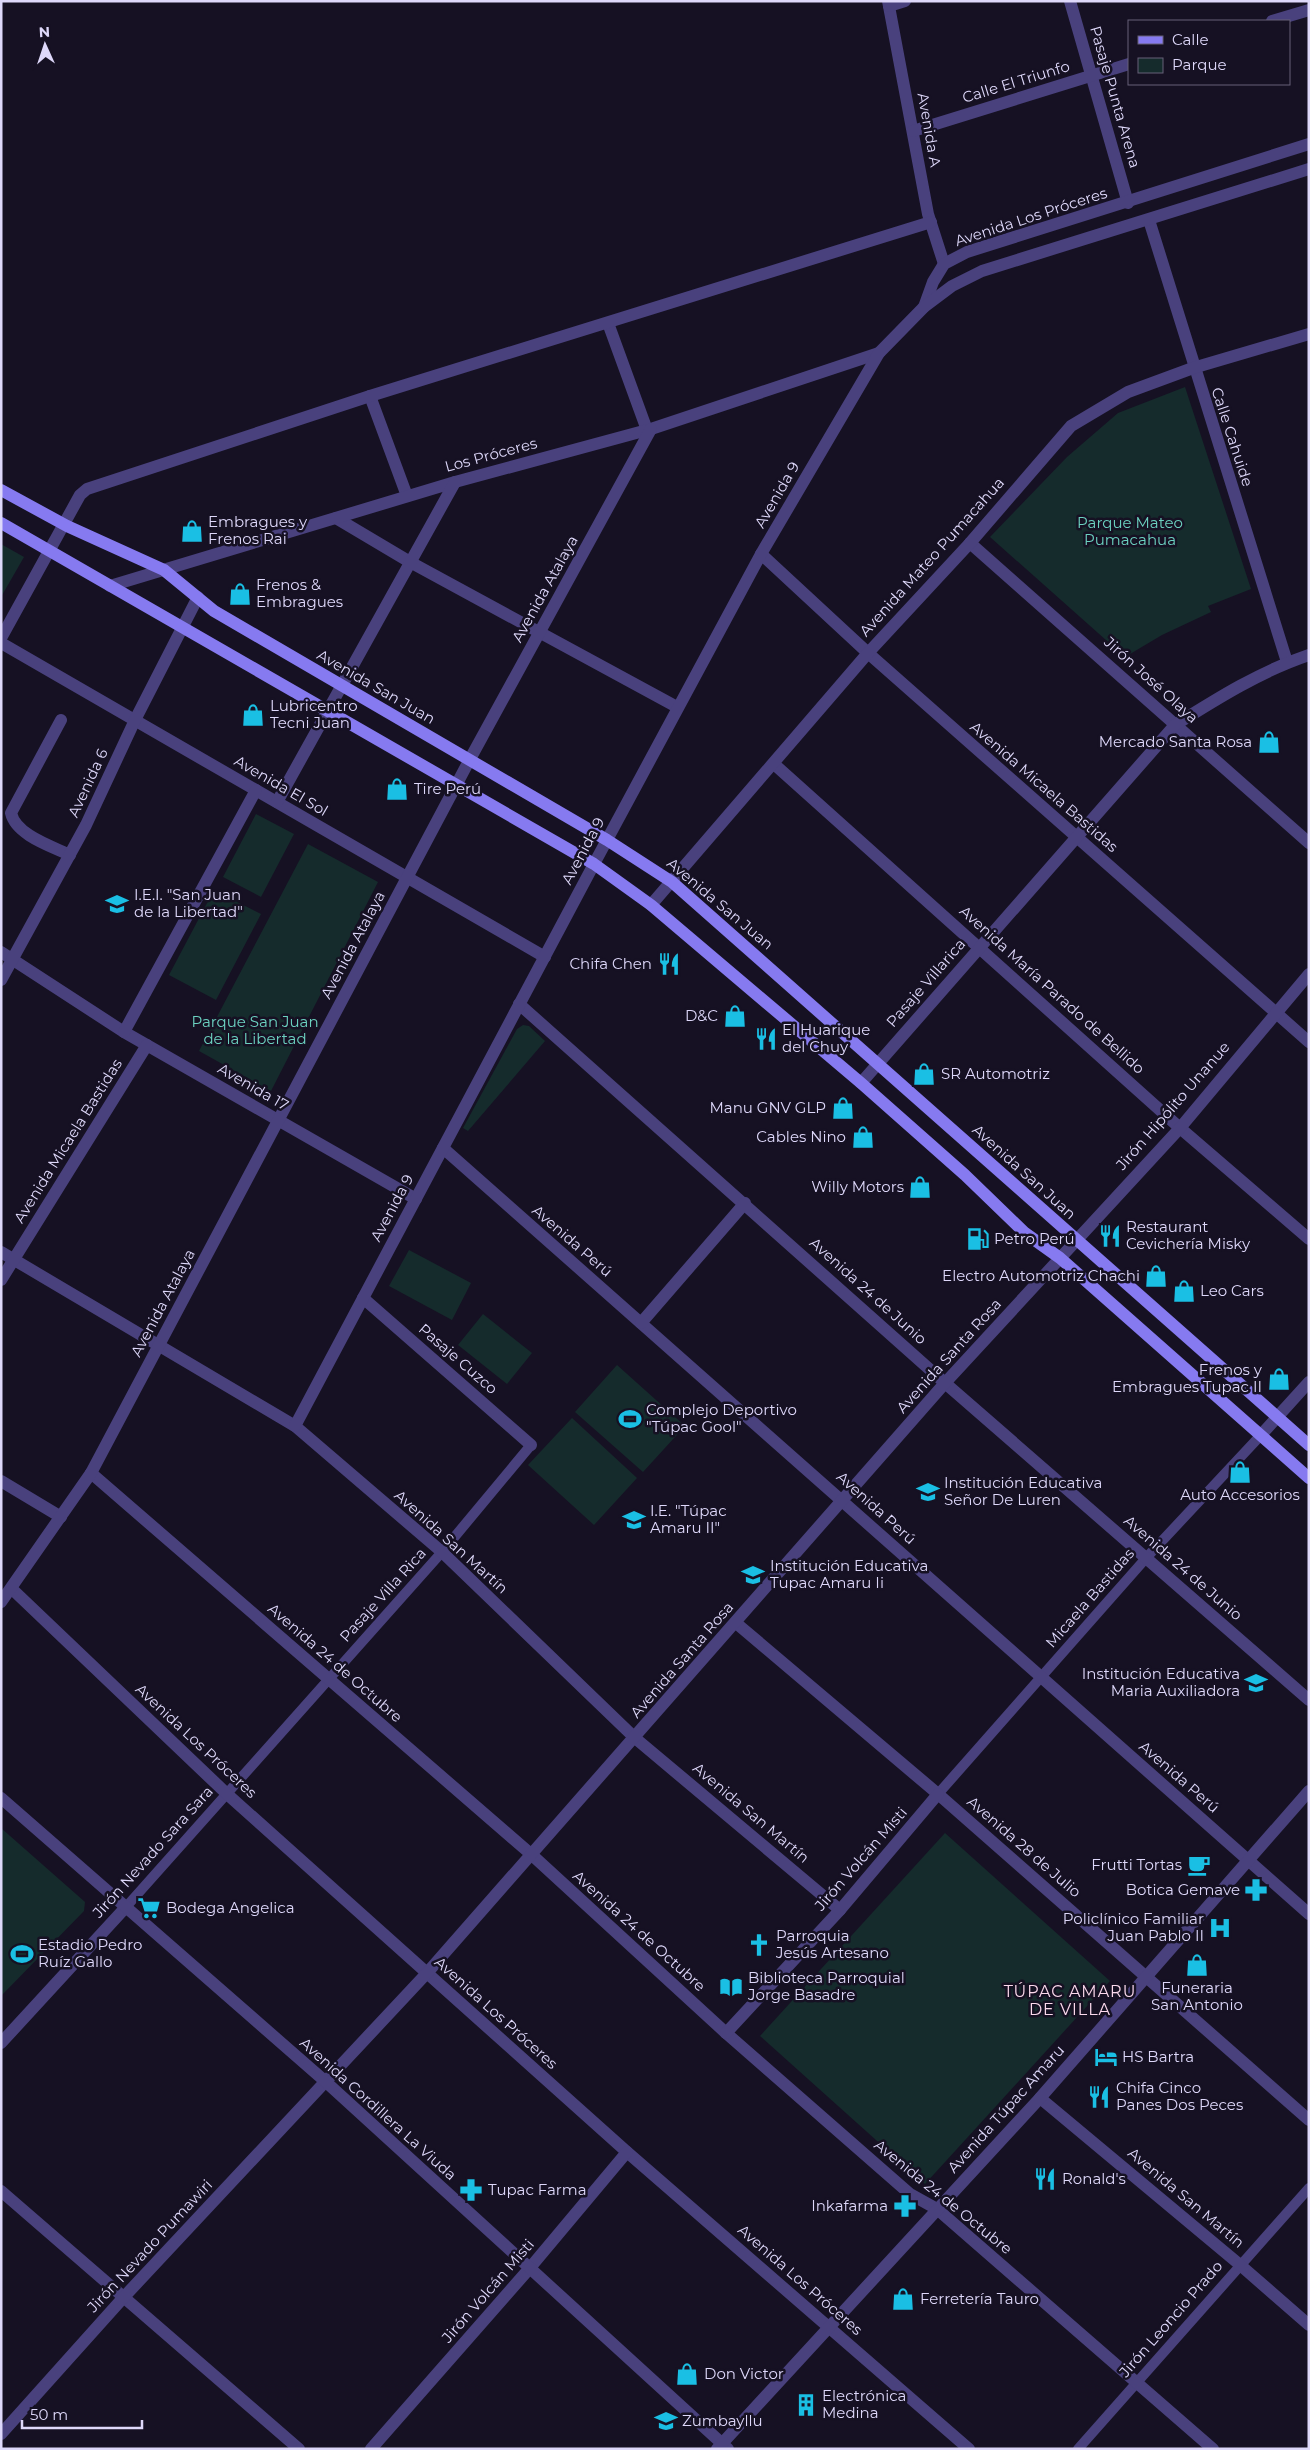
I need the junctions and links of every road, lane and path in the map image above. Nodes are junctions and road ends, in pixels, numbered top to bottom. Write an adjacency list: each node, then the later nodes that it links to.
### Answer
1 (905, 1): 3 (street)
2 (1070, 1): 7 (street, Pasaje Punta Arena)
3 (889, 4): 8 (street, Avenida A)
4 (1309, 10): 5 (street)
5 (1275, 20)
6 (1128, 64): 7 (street, Calle El Triunfo)
7 (1091, 76): 8 (street, Calle El Triunfo); 11 (street, Pasaje Punta Arena)
8 (913, 131): 13 (street, Avenida A)
9 (1309, 144): 11 (street, Avenida Los Próceres)
10 (1309, 168): 12 (street)
11 (1128, 203): 14 (street, Avenida Los Próceres)
12 (1149, 220): 15 (street); 19 (street, Calle Cahuide)
13 (931, 222): 14 (street, Avenida A); 16 (street)
14 (944, 264): 15 (street, Avenida Los Próceres)
15 (924, 307): 18 (street, Avenida 9)
16 (608, 323): 20 (street); 21 (street)
17 (1309, 334): 19 (street, Avenida Mateo Pumacahua)
18 (879, 353): 21 (street, Los Próceres); 30 (street, Avenida 9)
19 (1193, 368): 28 (street, Avenida Mateo Pumacahua); 41 (street, Calle Cahuide)
20 (370, 396): 24 (street); 27 (street)
21 (649, 429): 22 (street, Los Próceres); 36 (street, Avenida Atalaya)
22 (455, 482): 24 (street, Los Próceres); 31 (street)
23 (1, 490): 27 (main road, Avenida San Juan)
24 (407, 496): 25 (street, Los Próceres)
25 (336, 518): 31 (street); 32 (street, Los Próceres)
26 (1, 524): 29 (main road)
27 (65, 525): 29 (street); 32 (main road, Avenida San Juan)
28 (970, 543): 39 (street, Avenida Mateo Pumacahua); 47 (street, Jirón José Olaya)
29 (49, 551): 33 (main road); 37 (street)
30 (761, 554): 39 (street, Avenida Micaela Bastidas); 43 (street, Avenida 9)
31 (410, 562): 36 (street); 42 (street)
32 (164, 570): 33 (street, Los Próceres); 34 (main road, Avenida San Juan)
33 (110, 586): 35 (main road)
34 (198, 597): 35 (street, Avenida 6); 42 (main road, Avenida San Juan)
35 (183, 628): 44 (main road); 46 (street, Avenida 6)
36 (540, 632): 43 (street); 48 (street, Avenida Atalaya)
37 (1, 638)
38 (1, 643): 46 (street, Avenida El Sol)
39 (868, 653): 49 (street, Avenida Mateo Pumacahua); 53 (street, Avenida Micaela Bastidas)
40 (1309, 655): 41 (street, Pasaje Villarica)
41 (1286, 662): 47 (street, Pasaje Villarica)
42 (342, 686): 44 (street); 48 (main road, Avenida San Juan)
43 (677, 707): 54 (street, Avenida 9)
44 (328, 711): 50 (main road); 52 (street)
45 (61, 720): 56 (street)
46 (135, 720): 51 (street, Avenida El Sol); 56 (street, Avenida 6)
47 (1175, 725): 53 (street, Pasaje Villarica); 55 (street, Jirón José Olaya)
48 (470, 759): 50 (street, Avenida Atalaya); 54 (main road, Avenida San Juan)
49 (774, 764): 59 (street, Avenida Mateo Pumacahua); 61 (street, Avenida María Parado de Bellido)
50 (456, 786): 57 (main road); 58 (street, Avenida Atalaya)
51 (256, 790): 52 (street, Avenida El Sol); 69 (street)
52 (277, 802): 58 (street, Avenida El Sol)
53 (1075, 836): 61 (street, Pasaje Villarica); 68 (street, Avenida Micaela Bastidas)
54 (607, 840): 57 (street, Avenida 9); 59 (main road, Avenida San Juan)
55 (1309, 843)
56 (70, 855): 64 (street, Avenida 6)
57 (594, 864): 60 (main road); 63 (street, Avenida 9)
58 (408, 878): 63 (street, Avenida El Sol); 74 (street, Avenida Atalaya)
59 (672, 882): 60 (street, Avenida Mateo Pumacahua); 72 (main road, Avenida San Juan)
60 (651, 905): 73 (main road)
61 (979, 946): 72 (street, Pasaje Villarica); 75 (street, Avenida María Parado de Bellido)
62 (1, 952): 64 (street, Avenida 17)
63 (545, 956): 67 (street, Avenida 9)
64 (14, 958): 66 (street, Avenida 6); 69 (street, Avenida 17)
65 (1309, 974): 68 (street, Jirón Hipólito Unanue)
66 (1, 980)
67 (519, 1004): 76 (street, Avenida 9); 78 (street, Avenida 24 de Junio)
68 (1275, 1011): 70 (street, Avenida Micaela Bastidas); 75 (street, Jirón Hipólito Unanue)
69 (124, 1032): 71 (street, Avenida 17)
70 (1309, 1042)
71 (147, 1045): 74 (street, Avenida 17); 83 (street, Avenida Micaela Bastidas)
72 (878, 1063): 73 (street, Pasaje Villarica); 80 (main road, Avenida San Juan)
73 (861, 1083): 82 (main road)
74 (279, 1120): 77 (street, Avenida 17); 87 (street, Avenida Atalaya)
75 (1180, 1128): 79 (street, Avenida María Parado de Bellido); 80 (street, Jirón Hipólito Unanue)
76 (443, 1148): 77 (street, Avenida 9); 86 (street, Avenida Perú)
77 (416, 1198): 85 (street, Avenida 9)
78 (745, 1203): 86 (street); 89 (street, Avenida 24 de Junio)
79 (1309, 1239)
80 (1076, 1240): 82 (street, Jirón Hipólito Unanue); 90 (main road, Avenida San Juan)
81 (1, 1252): 83 (street, Avenida San Martín)
82 (1060, 1258): 89 (street, Avenida Santa Rosa); 92 (main road)
83 (14, 1259): 84 (street, Avenida Micaela Bastidas); 87 (street, Avenida San Martín)
84 (1, 1280)
85 (363, 1298): 91 (street, Avenida 9); 93 (street, Pasaje Cuzco)
86 (641, 1323): 98 (street, Avenida Perú)
87 (160, 1344): 91 (street, Avenida San Martín); 95 (street, Avenida Atalaya)
88 (1309, 1382): 90 (street, Micaela Bastidas)
89 (946, 1383): 98 (street, Avenida Santa Rosa); 101 (street, Avenida 24 de Junio)
90 (1277, 1417): 92 (street, Micaela Bastidas); 94 (main road, Avenida San Juan)
91 (295, 1426): 100 (street, Avenida San Martín)
92 (1260, 1435): 96 (main road); 101 (street, Micaela Bastidas)
93 (532, 1445): 100 (street, Pasaje Villa Rica)
94 (1309, 1445)
95 (91, 1473): 99 (street, Avenida Atalaya); 106 (street, Avenida 24 de Octubre)
96 (1309, 1478)
97 (1, 1481): 99 (street)
98 (842, 1500): 104 (street, Avenida Santa Rosa); 105 (street, Avenida Perú)
99 (61, 1517): 102 (street, Avenida Atalaya)
100 (442, 1552): 106 (street, Pasaje Villa Rica); 108 (street, Avenida San Martín)
101 (1147, 1557): 105 (street, Micaela Bastidas); 107 (street, Avenida 24 de Junio)
102 (12, 1589): 103 (street, Avenida Atalaya); 110 (street, Avenida Los Próceres)
103 (1, 1602)
104 (736, 1623): 108 (street, Avenida Santa Rosa); 111 (street, Avenida 28 de Julio)
105 (1041, 1677): 111 (street, Micaela Bastidas); 114 (street, Avenida Perú)
106 (328, 1679): 110 (street, Pasaje Villa Rica); 113 (street, Avenida 24 de Octubre)
107 (1309, 1700)
108 (635, 1738): 113 (street, Avenida Santa Rosa); 116 (street, Avenida San Martín)
109 (1309, 1791): 114 (street, Avenida Túpac Amaru)
110 (227, 1794): 115 (street, Jirón Nevado Sara Sara); 118 (street, Avenida Los Próceres)
111 (938, 1794): 116 (street, Jirón Volcán Misti); 119 (street, Avenida 28 de Julio)
112 (1, 1798): 115 (street, Avenida Cordillera La Viuda)
113 (532, 1855): 118 (street, Avenida Santa Rosa); 120 (street, Avenida 24 de Octubre)
114 (1249, 1861): 117 (street, Avenida Perú); 119 (street, Avenida Túpac Amaru)
115 (126, 1907): 121 (street, Jirón Nevado Sara Sara); 122 (street, Avenida Cordillera La Viuda)
116 (840, 1910): 120 (street, Jirón Volcán Misti)
117 (1309, 1914)
118 (427, 1973): 122 (street, Avenida Santa Rosa); 125 (street, Avenida Los Próceres)
119 (1146, 1977): 123 (street, Avenida Túpac Amaru); 124 (street, Avenida 28 de Julio)
120 (726, 2033): 128 (street, Avenida 24 de Octubre)
121 (1, 2043)
122 (326, 2082): 130 (street, Avenida Cordillera La Viuda); 131 (street, Jirón Nevado Pumawiri)
123 (1040, 2098): 128 (street, Avenida Túpac Amaru); 129 (street, Avenida San Martín)
124 (1309, 2120)
125 (627, 2152): 130 (street, Jirón Volcán Misti); 133 (street, Avenida Los Próceres)
126 (1309, 2188): 129 (street, Jirón Leoncio Prado)
127 (1, 2191): 131 (street)
128 (937, 2209): 133 (street, Avenida Túpac Amaru); 134 (street, Avenida 24 de Octubre)
129 (1239, 2264): 132 (street, Avenida San Martín); 134 (street, Jirón Leoncio Prado)
130 (529, 2270): 136 (street, Avenida Cordillera La Viuda); 138 (street, Jirón Volcán Misti)
131 (123, 2298): 135 (street, Jirón Nevado Pumawiri); 137 (street)
132 (1309, 2325)
133 (828, 2326): 136 (street, Avenida Túpac Amaru); 139 (street, Avenida Los Próceres)
134 (1136, 2382): 140 (street, Jirón Leoncio Prado); 141 (street, Avenida 24 de Octubre)
135 (1, 2434)
136 (722, 2447)
137 (299, 2449)
138 (371, 2449)
139 (969, 2449)
140 (1078, 2449)
141 (1213, 2449)

